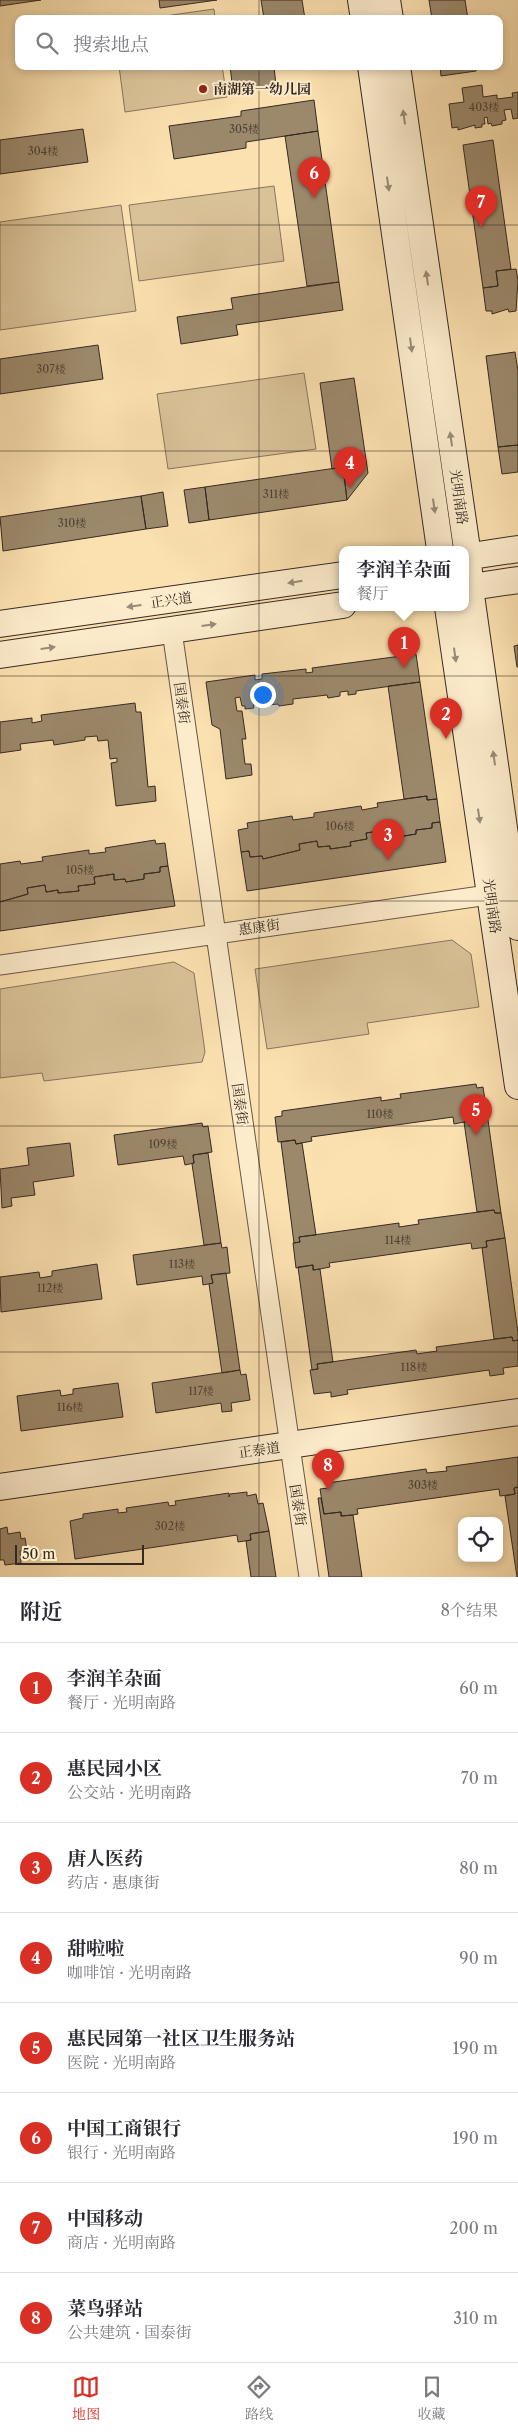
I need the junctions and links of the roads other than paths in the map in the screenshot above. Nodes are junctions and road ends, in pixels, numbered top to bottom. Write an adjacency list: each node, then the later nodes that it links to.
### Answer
1 (361, 0): 3 (main road)
2 (387, 0): 4 (main road)
3 (363, 15)
4 (389, 15)
5 (372, 70): 7 (main road, 光明南路, one-way to 7)
6 (398, 70): 8 (main road, 光明南路, one-way to 6)
7 (440, 546)
8 (464, 546)
9 (518, 549): 10 (main road)
10 (469, 557)
11 (339, 576): 17 (main road, 正兴道, one-way to 17)
12 (518, 580): 13 (main road)
13 (469, 588)
14 (469, 603): 20 (main road, 光明南路, one-way to 14)
15 (339, 606): 18 (main road, one-way to 15)
16 (449, 611): 20 (main road, 光明南路, one-way to 20)
17 (0, 624)
18 (172, 631): 19 (main road, one-way to 18); 22 (street, 国泰街)
19 (0, 655)
20 (507, 892): 21 (main road, 光明南路); 22 (street, 惠康街); 24 (main road, 光明南路)
21 (518, 927)
22 (215, 933): 23 (street, 惠康街); 26 (street, 国泰街)
23 (0, 965)
24 (518, 1086)
25 (518, 1412): 26 (main road, 正泰道)
26 (289, 1446): 27 (main road, 正泰道); 28 (street, 国泰街)
27 (0, 1487)
28 (309, 1577)

